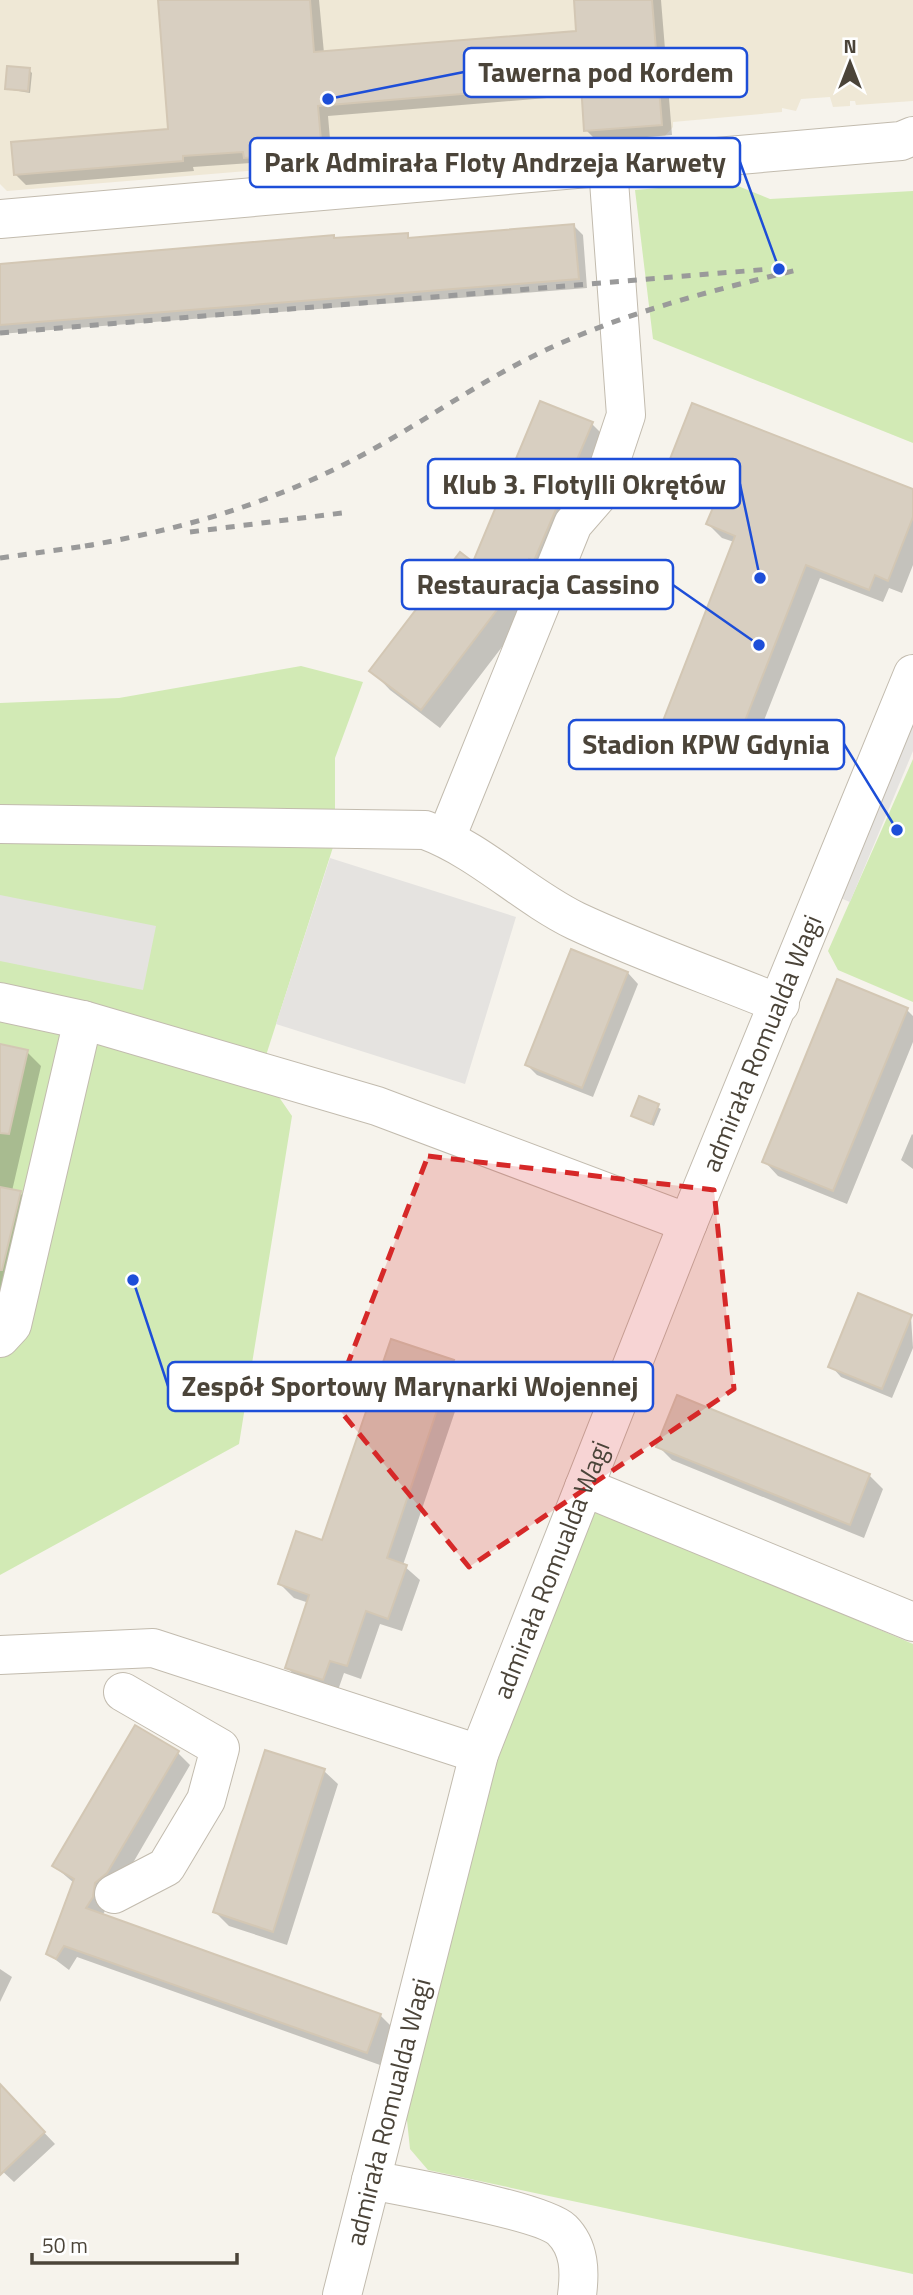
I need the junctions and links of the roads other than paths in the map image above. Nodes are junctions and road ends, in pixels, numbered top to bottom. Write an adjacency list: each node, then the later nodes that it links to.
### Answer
1 (909, 141): 2 (street)
2 (608, 167): 3 (street); 6 (street)
3 (0, 219)
4 (913, 674): 8 (street, admirała Romualda Wagi)
5 (0, 824): 6 (street)
6 (446, 838): 8 (street)
7 (0, 1002): 9 (street)
8 (780, 1004): 10 (street, admirała Romualda Wagi)
9 (83, 1020): 10 (street); 11 (street)
10 (688, 1223): 12 (street, admirała Romualda Wagi)
11 (0, 1338)
12 (584, 1487): 13 (street); 16 (street, admirała Romualda Wagi)
13 (913, 1622)
14 (0, 1655): 16 (street)
15 (123, 1692): 17 (street)
16 (479, 1754): 18 (street, admirała Romualda Wagi)
17 (114, 1894)
18 (371, 2180): 19 (street, admirała Romualda Wagi); 20 (street)
19 (342, 2295)
20 (577, 2295)

